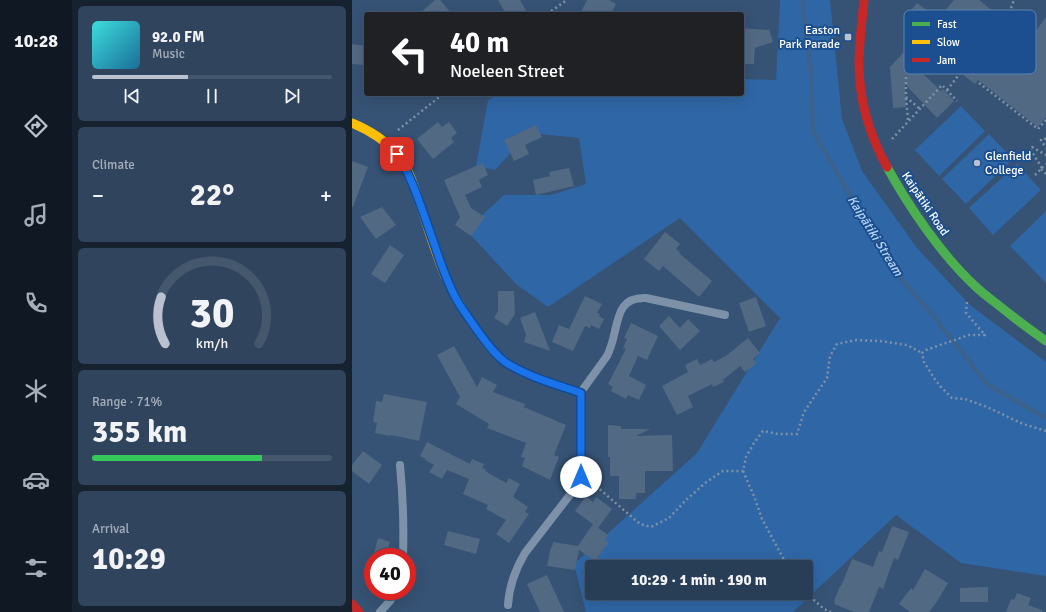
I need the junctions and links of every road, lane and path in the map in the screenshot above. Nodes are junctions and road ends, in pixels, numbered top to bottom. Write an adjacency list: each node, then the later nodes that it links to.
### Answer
1 (567, 0): 6 (path)
2 (855, 0): 7 (street, Kaipātiki Road)
3 (864, 0): 7 (street, Kaipātiki Road)
4 (1014, 0): 5 (path)
5 (1010, 10)
6 (550, 12)
7 (860, 38): 30 (street, Kaipātiki Road)
8 (960, 74): 11 (path)
9 (906, 77): 13 (path)
10 (980, 83): 17 (path)
11 (947, 90)
12 (440, 96): 19 (path)
13 (906, 97): 15 (path); 16 (path)
14 (957, 101): 15 (path)
15 (920, 109): 16 (path)
16 (908, 120): 21 (path)
17 (1046, 120)
18 (352, 123): 32 (street)
19 (397, 130)
20 (1046, 140): 22 (path)
21 (888, 142)
22 (1046, 148)
23 (1046, 155): 25 (path)
24 (1046, 164): 25 (path)
25 (1042, 169): 26 (path); 27 (path)
26 (1046, 174)
27 (1035, 175)
28 (967, 300): 31 (path)
29 (725, 315): 32 (lane)
30 (1046, 342)
31 (922, 354): 33 (path); 35 (path)
32 (581, 393): 36 (street)
33 (1046, 431)
34 (400, 465): 38 (lane)
35 (743, 471): 37 (path); 39 (path)
36 (581, 477): 43 (lane)
37 (594, 484)
38 (403, 548)
39 (784, 560)
40 (813, 599): 46 (path)
41 (391, 600): 45 (lane)
42 (352, 604): 44 (street)
43 (508, 605)
44 (359, 612)
45 (380, 612)
46 (831, 612)

